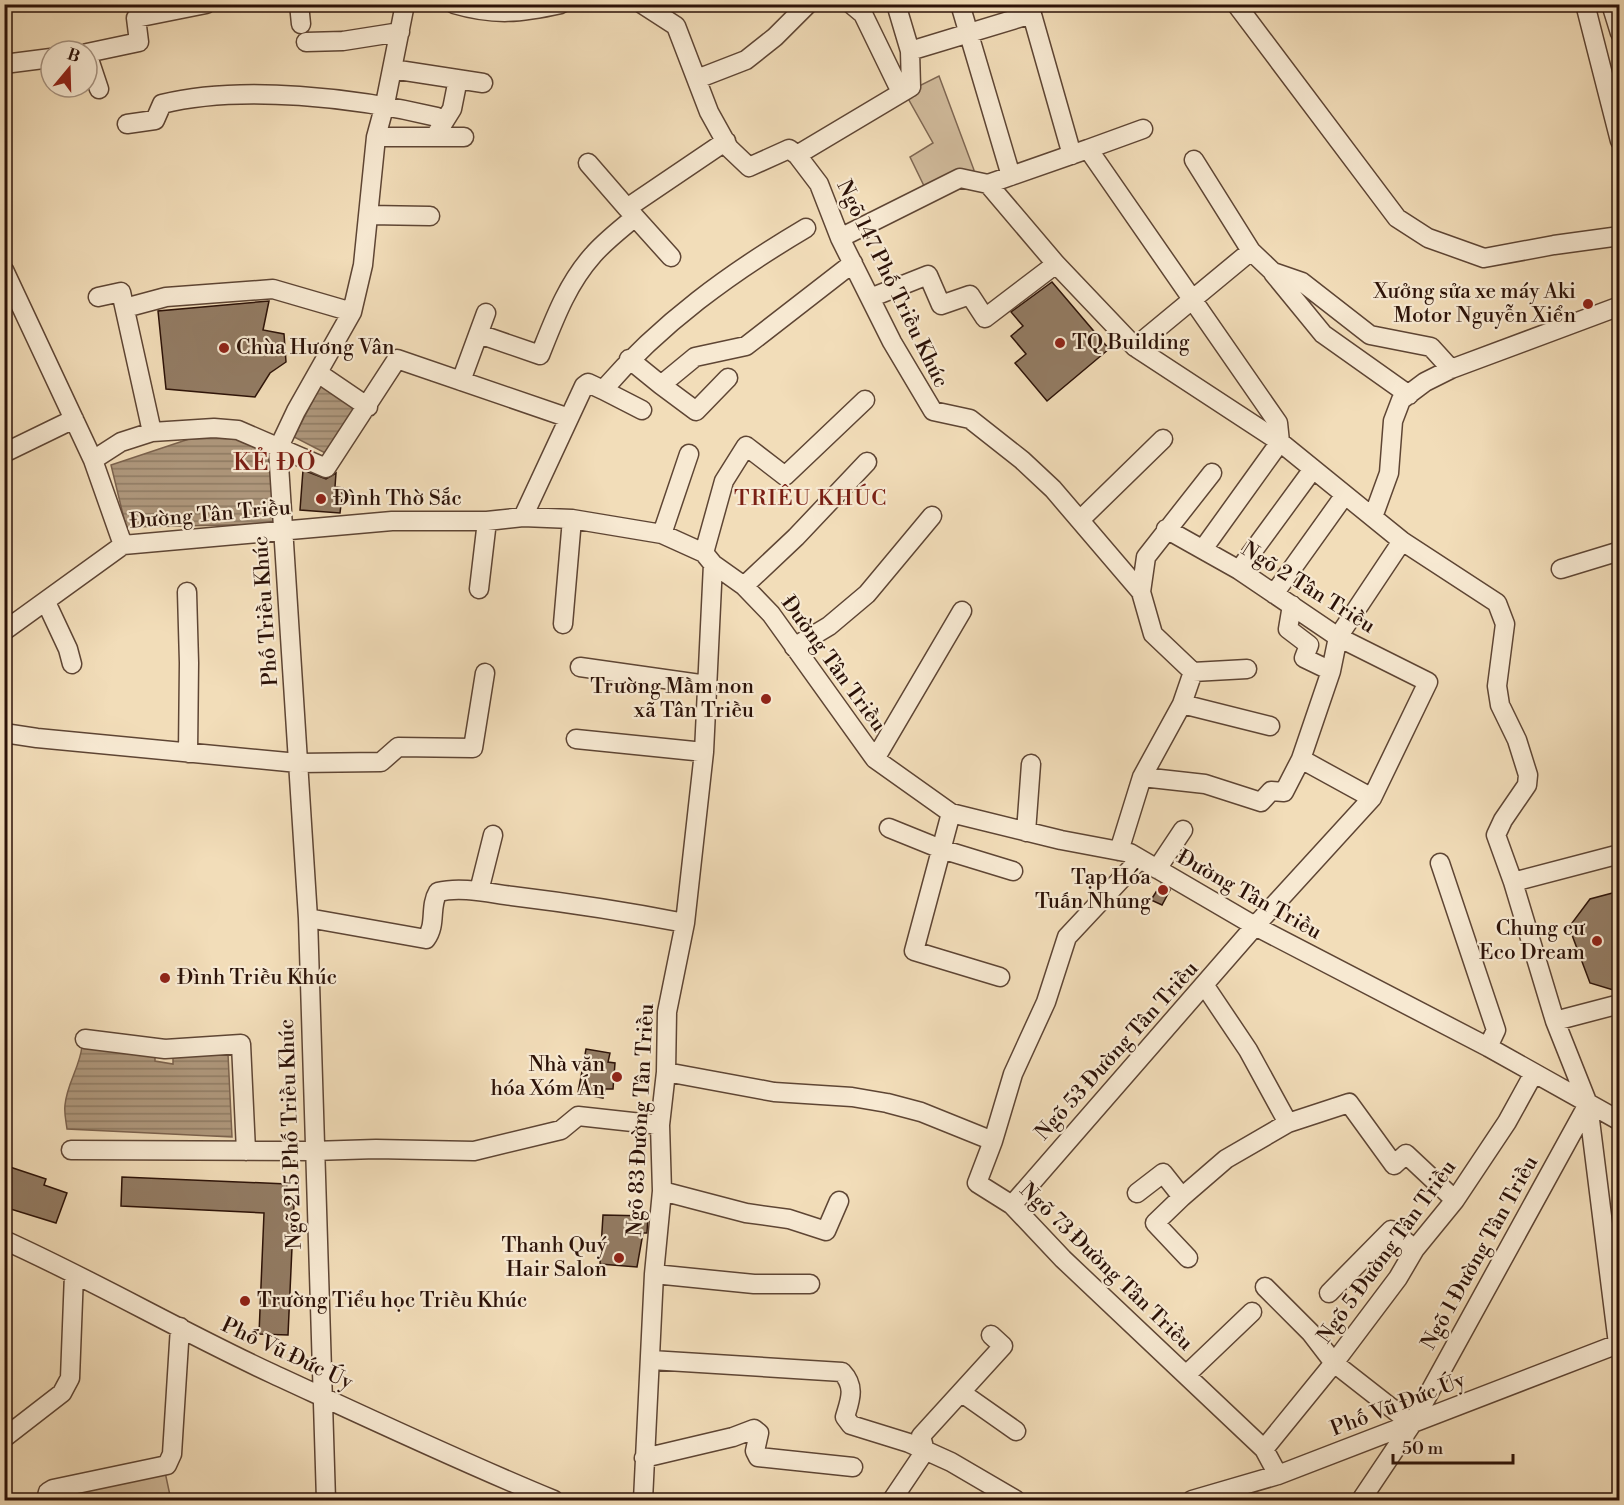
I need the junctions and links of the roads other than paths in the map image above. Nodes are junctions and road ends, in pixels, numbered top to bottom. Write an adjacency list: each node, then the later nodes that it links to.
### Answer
1 (206, 4): 15 (street)
2 (299, 4): 16 (street)
3 (405, 4): 17 (street)
4 (454, 4): 5 (street)
5 (561, 4)
6 (642, 4): 26 (street)
7 (808, 4): 26 (street)
8 (851, 4): 29 (street)
9 (896, 4): 22 (street)
10 (960, 4): 18 (street)
11 (1236, 4): 49 (street)
12 (1585, 4): 38 (street)
13 (1611, 4): 19 (street)
14 (1030, 9): 18 (street); 39 (street)
15 (149, 10): 21 (street)
16 (301, 24)
17 (400, 32): 20 (street); 25 (street)
18 (968, 33): 22 (street); 43 (street)
19 (1620, 33)
20 (306, 42)
21 (99, 50)
22 (910, 51): 29 (street)
23 (39, 60): 24 (street)
24 (4, 64)
25 (392, 69): 27 (street); 30 (street)
26 (697, 79): 37 (street)
27 (458, 80): 28 (street); 35 (street)
28 (483, 83)
29 (911, 87): 40 (street)
30 (385, 104): 31 (street); 32 (street); 34 (street)
31 (437, 117)
32 (127, 124)
33 (1143, 129): 39 (street)
34 (376, 137): 35 (street); 46 (street)
35 (434, 137): 36 (street)
36 (464, 137)
37 (726, 141): 40 (street); 45 (street)
38 (1620, 141)
39 (1080, 152): 43 (street); 59 (street)
40 (797, 155): 50 (street, Ngõ 147 Phố Triều Khúc)
41 (1194, 160): 51 (street)
42 (588, 163): 45 (street)
43 (1011, 176): 44 (street)
44 (988, 184): 50 (street); 54 (street)
45 (631, 213): 52 (street); 64 (street)
46 (369, 215): 47 (street); 62 (street)
47 (430, 216)
48 (806, 228): 66 (street)
49 (1620, 236)
50 (840, 238): 53 (street, Ngõ 147 Phố Triều Khúc)
51 (1251, 251): 56 (street); 59 (street)
52 (671, 257)
53 (853, 263): 58 (street, Ngõ 147 Phố Triều Khúc); 71 (street)
54 (1056, 264): 58 (street); 65 (street)
55 (4, 270): 78 (street)
56 (1273, 273): 67 (street); 73 (street)
57 (98, 297): 61 (street)
58 (870, 298): 94 (street, Ngõ 147 Phố Triều Khúc)
59 (1193, 300): 65 (street); 81 (street)
60 (1620, 306): 67 (street)
61 (125, 308): 62 (street); 79 (street)
62 (352, 312): 68 (street)
63 (486, 313): 64 (street)
64 (478, 334): 70 (street)
65 (1135, 347): 81 (street)
66 (629, 360): 71 (street); 72 (street)
67 (1450, 369): 73 (street)
68 (318, 373): 75 (street); 82 (street)
69 (728, 378): 71 (street)
70 (461, 381): 75 (street); 77 (street)
71 (661, 384)
72 (603, 390): 76 (street); 77 (street)
73 (1408, 395): 92 (street)
74 (865, 400): 103 (street, Ngõ 83 Đường Tân Triều)
75 (368, 407): 82 (street)
76 (642, 410)
77 (569, 418): 91 (street)
78 (74, 419): 83 (street); 85 (street)
79 (152, 432): 82 (street); 85 (street)
80 (1163, 439): 94 (street)
81 (1280, 442): 87 (street); 101 (street)
82 (278, 449): 97 (street, Phố Triều Khúc)
83 (4, 453)
84 (689, 454): 98 (street)
85 (93, 460): 100 (street)
86 (867, 462): 106 (street)
87 (1313, 469): 89 (street); 105 (street)
88 (1212, 473): 96 (street)
89 (1344, 496): 92 (street); 110 (street)
90 (932, 516): 117 (street)
91 (523, 517): 93 (street, Đường Tân Triều); 95 (street, Đường Tân Triều)
92 (1373, 517): 99 (street)
93 (572, 519): 98 (street, Đường Tân Triều); 114 (street)
94 (1080, 520): 109 (street, Ngõ 147 Phố Triều Khúc)
95 (487, 521): 97 (street, Đường Tân Triều); 107 (street)
96 (1166, 529): 101 (street, Ngõ 2 Tân Triều); 109 (street)
97 (283, 531): 100 (street, Đường Tân Triều); 134 (street, Phố Triều Khúc)
98 (662, 534): 103 (street, Đường Tân Triều)
99 (1402, 541): 116 (street); 150 (street)
100 (123, 545): 111 (street, Đường Tân Triều)
101 (1203, 549): 105 (street, Ngõ 2 Tân Triều)
102 (1620, 551): 104 (street)
103 (708, 558): 106 (street, Đường Tân Triều); 125 (street, Ngõ 83 Đường Tân Triều)
104 (1562, 569)
105 (1239, 570): 110 (street, Ngõ 2 Tân Triều)
106 (744, 586): 117 (street, Đường Tân Triều)
107 (478, 589)
108 (187, 592): 131 (street)
109 (1141, 592): 122 (street)
110 (1274, 594): 112 (street, Ngõ 2 Tân Triều)
111 (46, 602): 115 (street, Đường Tân Triều); 118 (street)
112 (1292, 605): 116 (street, Ngõ 2 Tân Triều); 121 (street)
113 (962, 611): 132 (street)
114 (563, 624)
115 (4, 631)
116 (1338, 637): 121 (street); 124 (street, Ngõ 2 Tân Triều)
117 (794, 646): 132 (street, Đường Tân Triều)
118 (72, 664)
119 (580, 667): 125 (street)
120 (1247, 669): 122 (street)
121 (1331, 671): 133 (street)
122 (1193, 672): 126 (street)
123 (485, 673): 134 (street)
124 (1428, 682): 137 (street, Ngõ 53 Đường Tân Triều)
125 (707, 685): 130 (street, Ngõ 83 Đường Tân Triều)
126 (1182, 704): 127 (street); 136 (street)
127 (1270, 726)
128 (4, 733): 131 (street)
129 (576, 739): 130 (street)
130 (704, 752): 153 (street, Ngõ 83 Đường Tân Triều)
131 (188, 753): 134 (street)
132 (874, 759): 138 (street, Đường Tân Triều)
133 (1300, 759): 136 (street); 137 (street)
134 (298, 763): 152 (street, Ngõ 215 Phố Triều Khúc)
135 (1031, 764): 141 (street)
136 (1142, 777): 144 (street)
137 (1372, 798): 154 (street, Ngõ 53 Đường Tân Triều)
138 (951, 813): 141 (street, Đường Tân Triều); 143 (street)
139 (889, 828): 143 (street)
140 (1184, 830): 148 (street)
141 (1026, 832): 144 (street, Đường Tân Triều)
142 (493, 835): 151 (street)
143 (941, 849): 149 (street); 155 (street)
144 (1119, 851): 146 (street, Đường Tân Triều)
145 (1620, 854): 150 (street)
146 (1140, 859): 148 (street, Đường Tân Triều); 167 (street, Ngõ 73 Đường Tân Triều)
147 (1440, 863): 160 (street)
148 (1157, 869): 154 (street, Đường Tân Triều)
149 (1013, 871)
150 (1513, 882): 158 (street)
151 (479, 891): 152 (street); 153 (street)
152 (308, 918): 170 (street, Ngõ 215 Phố Triều Khúc)
153 (685, 922): 161 (street, Ngõ 83 Đường Tân Triều)
154 (1255, 926): 156 (street, Ngõ 53 Đường Tân Triều); 160 (street, Đường Tân Triều)
155 (1000, 977)
156 (1205, 986): 165 (street); 176 (street, Ngõ 53 Đường Tân Triều)
157 (1620, 1004): 158 (street)
158 (1555, 1021): 163 (street)
159 (85, 1040): 169 (street)
160 (1488, 1047): 162 (street, Đường Tân Triều)
161 (666, 1072): 166 (street, Ngõ 83 Đường Tân Triều); 167 (street)
162 (1533, 1073): 163 (street, Đường Tân Triều); 174 (street, Ngõ 5 Đường Tân Triều)
163 (1588, 1104): 164 (street, Đường Tân Triều); 188 (street); 194 (street, Ngõ 1 Đường Tân Triều)
164 (1620, 1121)
165 (1288, 1123): 173 (street); 174 (street)
166 (660, 1125): 170 (street); 171 (street, Ngõ 83 Đường Tân Triều)
167 (993, 1141): 176 (street, Ngõ 73 Đường Tân Triều)
168 (71, 1150): 169 (street)
169 (246, 1151): 170 (street)
170 (313, 1151): 193 (street, Ngõ 215 Phố Triều Khúc)
171 (662, 1191): 175 (street); 181 (street, Ngõ 83 Đường Tân Triều)
172 (1137, 1193): 173 (street)
173 (1182, 1197): 179 (street)
174 (1455, 1200): 178 (street, Ngõ 5 Đường Tân Triều)
175 (839, 1201)
176 (1012, 1205): 191 (street, Ngõ 73 Đường Tân Triều)
177 (4, 1240): 180 (street, Phố Vũ Đức Úy)
178 (1415, 1249): 184 (street); 190 (street, Ngõ 5 Đường Tân Triều)
179 (1188, 1258)
180 (74, 1274): 186 (street, Phố Vũ Đức Úy); 196 (street)
181 (654, 1274): 182 (street); 189 (street, Ngõ 83 Đường Tân Triều)
182 (810, 1284)
183 (1264, 1287): 190 (street)
184 (1329, 1293)
185 (1252, 1312): 191 (street)
186 (180, 1327): 193 (street, Phố Vũ Đức Úy); 203 (street)
187 (991, 1335): 192 (street)
188 (1619, 1345): 194 (street, Phố Vũ Đức Úy)
189 (651, 1360): 198 (street); 199 (street, Ngõ 83 Đường Tân Triều)
190 (1334, 1363): 194 (street); 197 (street, Ngõ 5 Đường Tân Triều)
191 (1186, 1375): 197 (street, Ngõ 73 Đường Tân Triều)
192 (962, 1393): 195 (street); 198 (street)
193 (323, 1395): 204 (street, Ngõ 215 Phố Triều Khúc); 205 (street, Phố Vũ Đức Úy)
194 (1412, 1424): 201 (street, Phố Vũ Đức Úy); 210 (street, Ngõ 1 Đường Tân Triều)
195 (1016, 1431)
196 (4, 1438)
197 (1264, 1449): 201 (street, Ngõ 73 Đường Tân Triều)
198 (925, 1451): 207 (street); 208 (street)
199 (644, 1458): 200 (street); 206 (street, Ngõ 83 Đường Tân Triều)
200 (853, 1467)
201 (1278, 1475): 202 (street, Phố Vũ Đức Úy)
202 (1236, 1494): 209 (street, Phố Vũ Đức Úy)
203 (46, 1500)
204 (326, 1500)
205 (554, 1500)
206 (643, 1500)
207 (892, 1500)
208 (1016, 1500)
209 (1192, 1500)
210 (1361, 1500)

